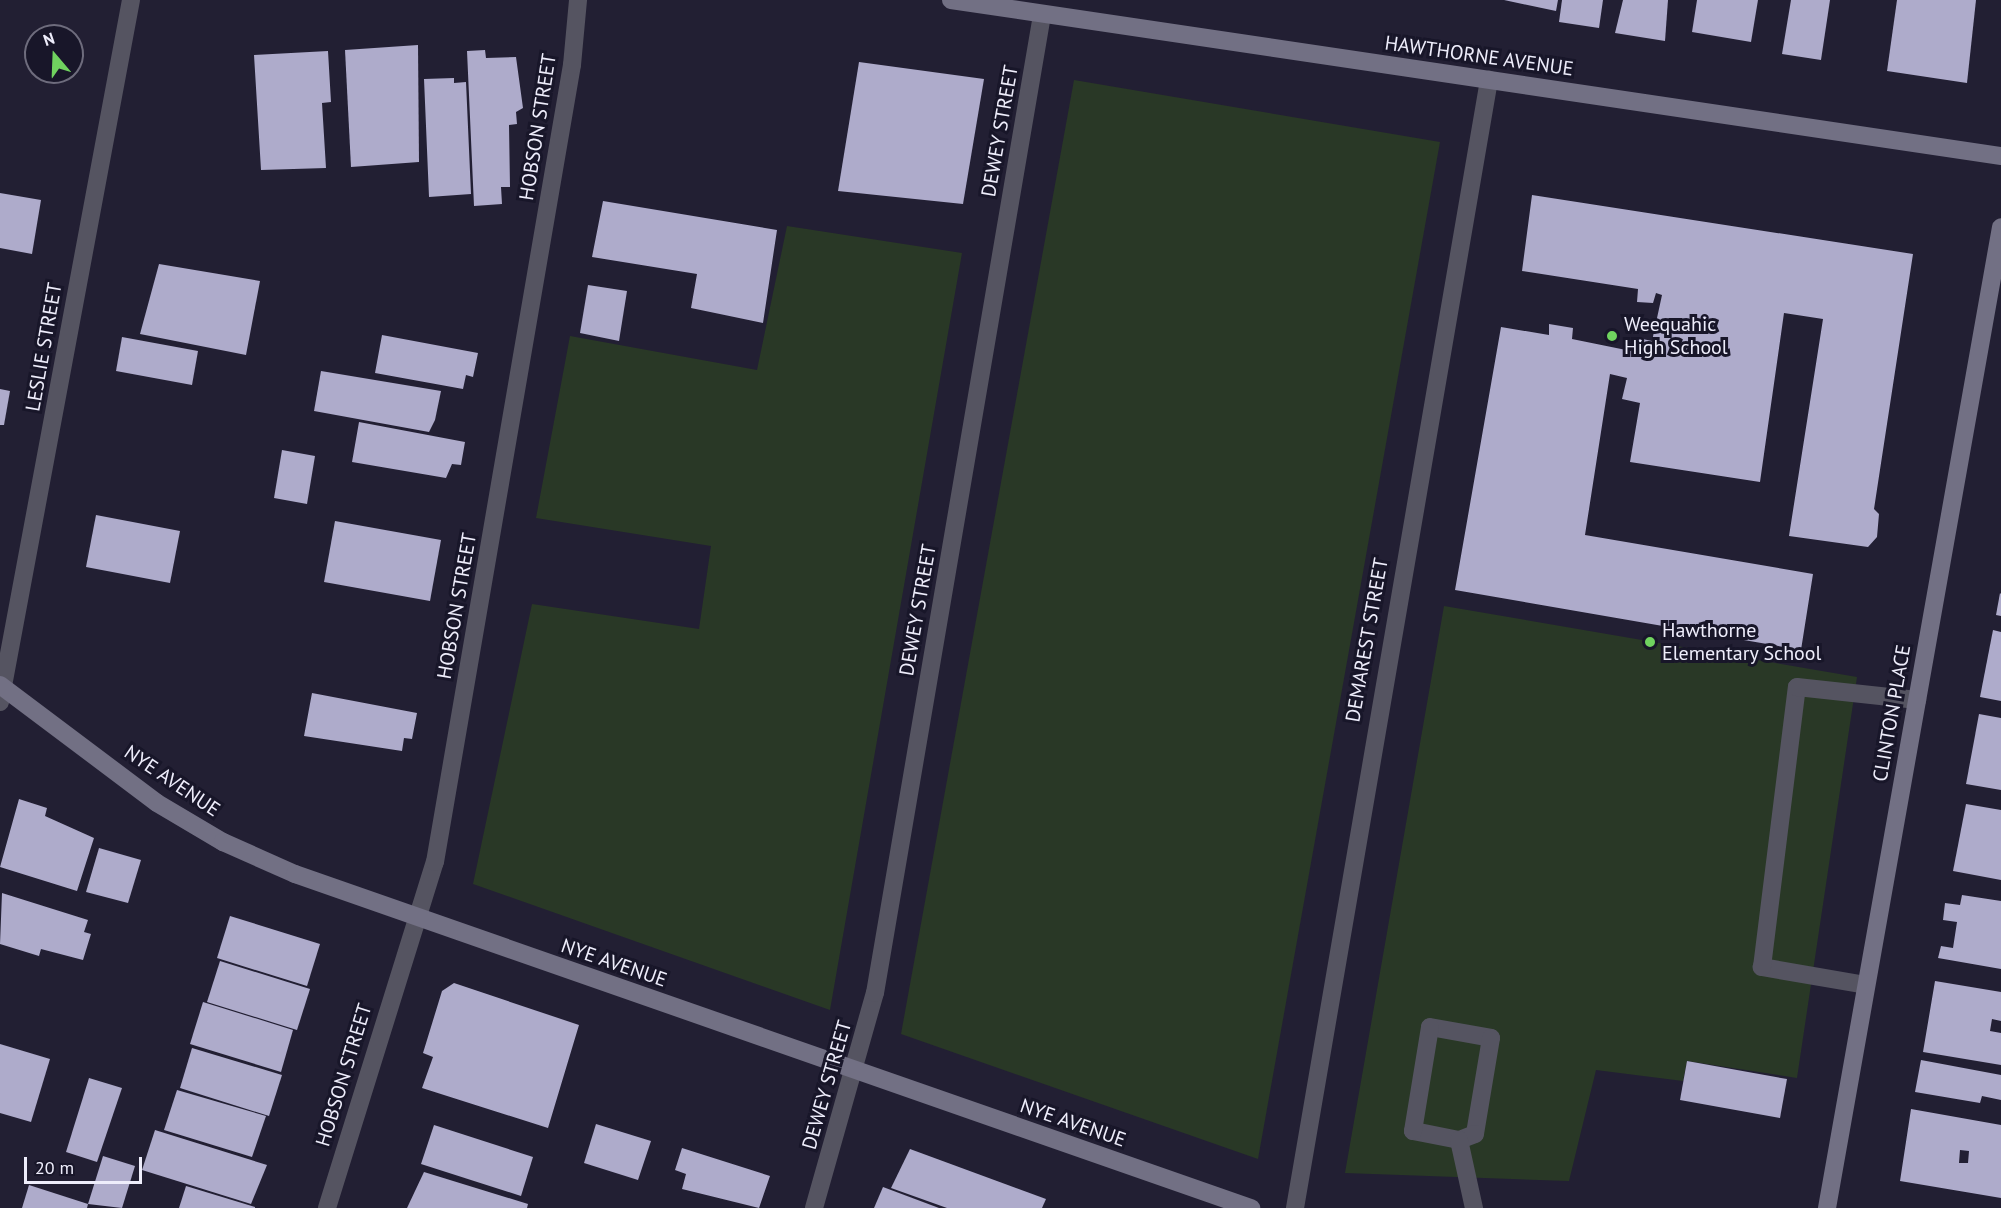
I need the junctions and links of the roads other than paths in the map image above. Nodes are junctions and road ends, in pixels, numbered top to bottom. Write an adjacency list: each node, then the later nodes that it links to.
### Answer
1 (131, 0): 8 (street, LESLIE STREET)
2 (578, 0): 10 (street, HOBSON STREET)
3 (951, 0): 4 (street, HAWTHORNE AVENUE)
4 (1042, 15): 5 (street, HAWTHORNE AVENUE); 12 (street, DEWEY STREET)
5 (1489, 80): 6 (street, HAWTHORNE AVENUE); 17 (street, DEMAREST STREET)
6 (2001, 156)
7 (2001, 227): 9 (street, CLINTON PLACE)
8 (2, 692): 10 (street, NYE AVENUE)
9 (1917, 700): 11 (street, CLINTON PLACE); 11 (street)
10 (416, 917): 12 (street, NYE AVENUE); 14 (street, HOBSON STREET)
11 (1866, 985): 19 (street, CLINTON PLACE)
12 (856, 1071): 15 (street, DEWEY STREET); 16 (street, NYE AVENUE)
13 (1459, 1140): 13 (street); 18 (street)
14 (327, 1208)
15 (814, 1208)
16 (1251, 1208)
17 (1295, 1208)
18 (1474, 1208)
19 (1827, 1208)

